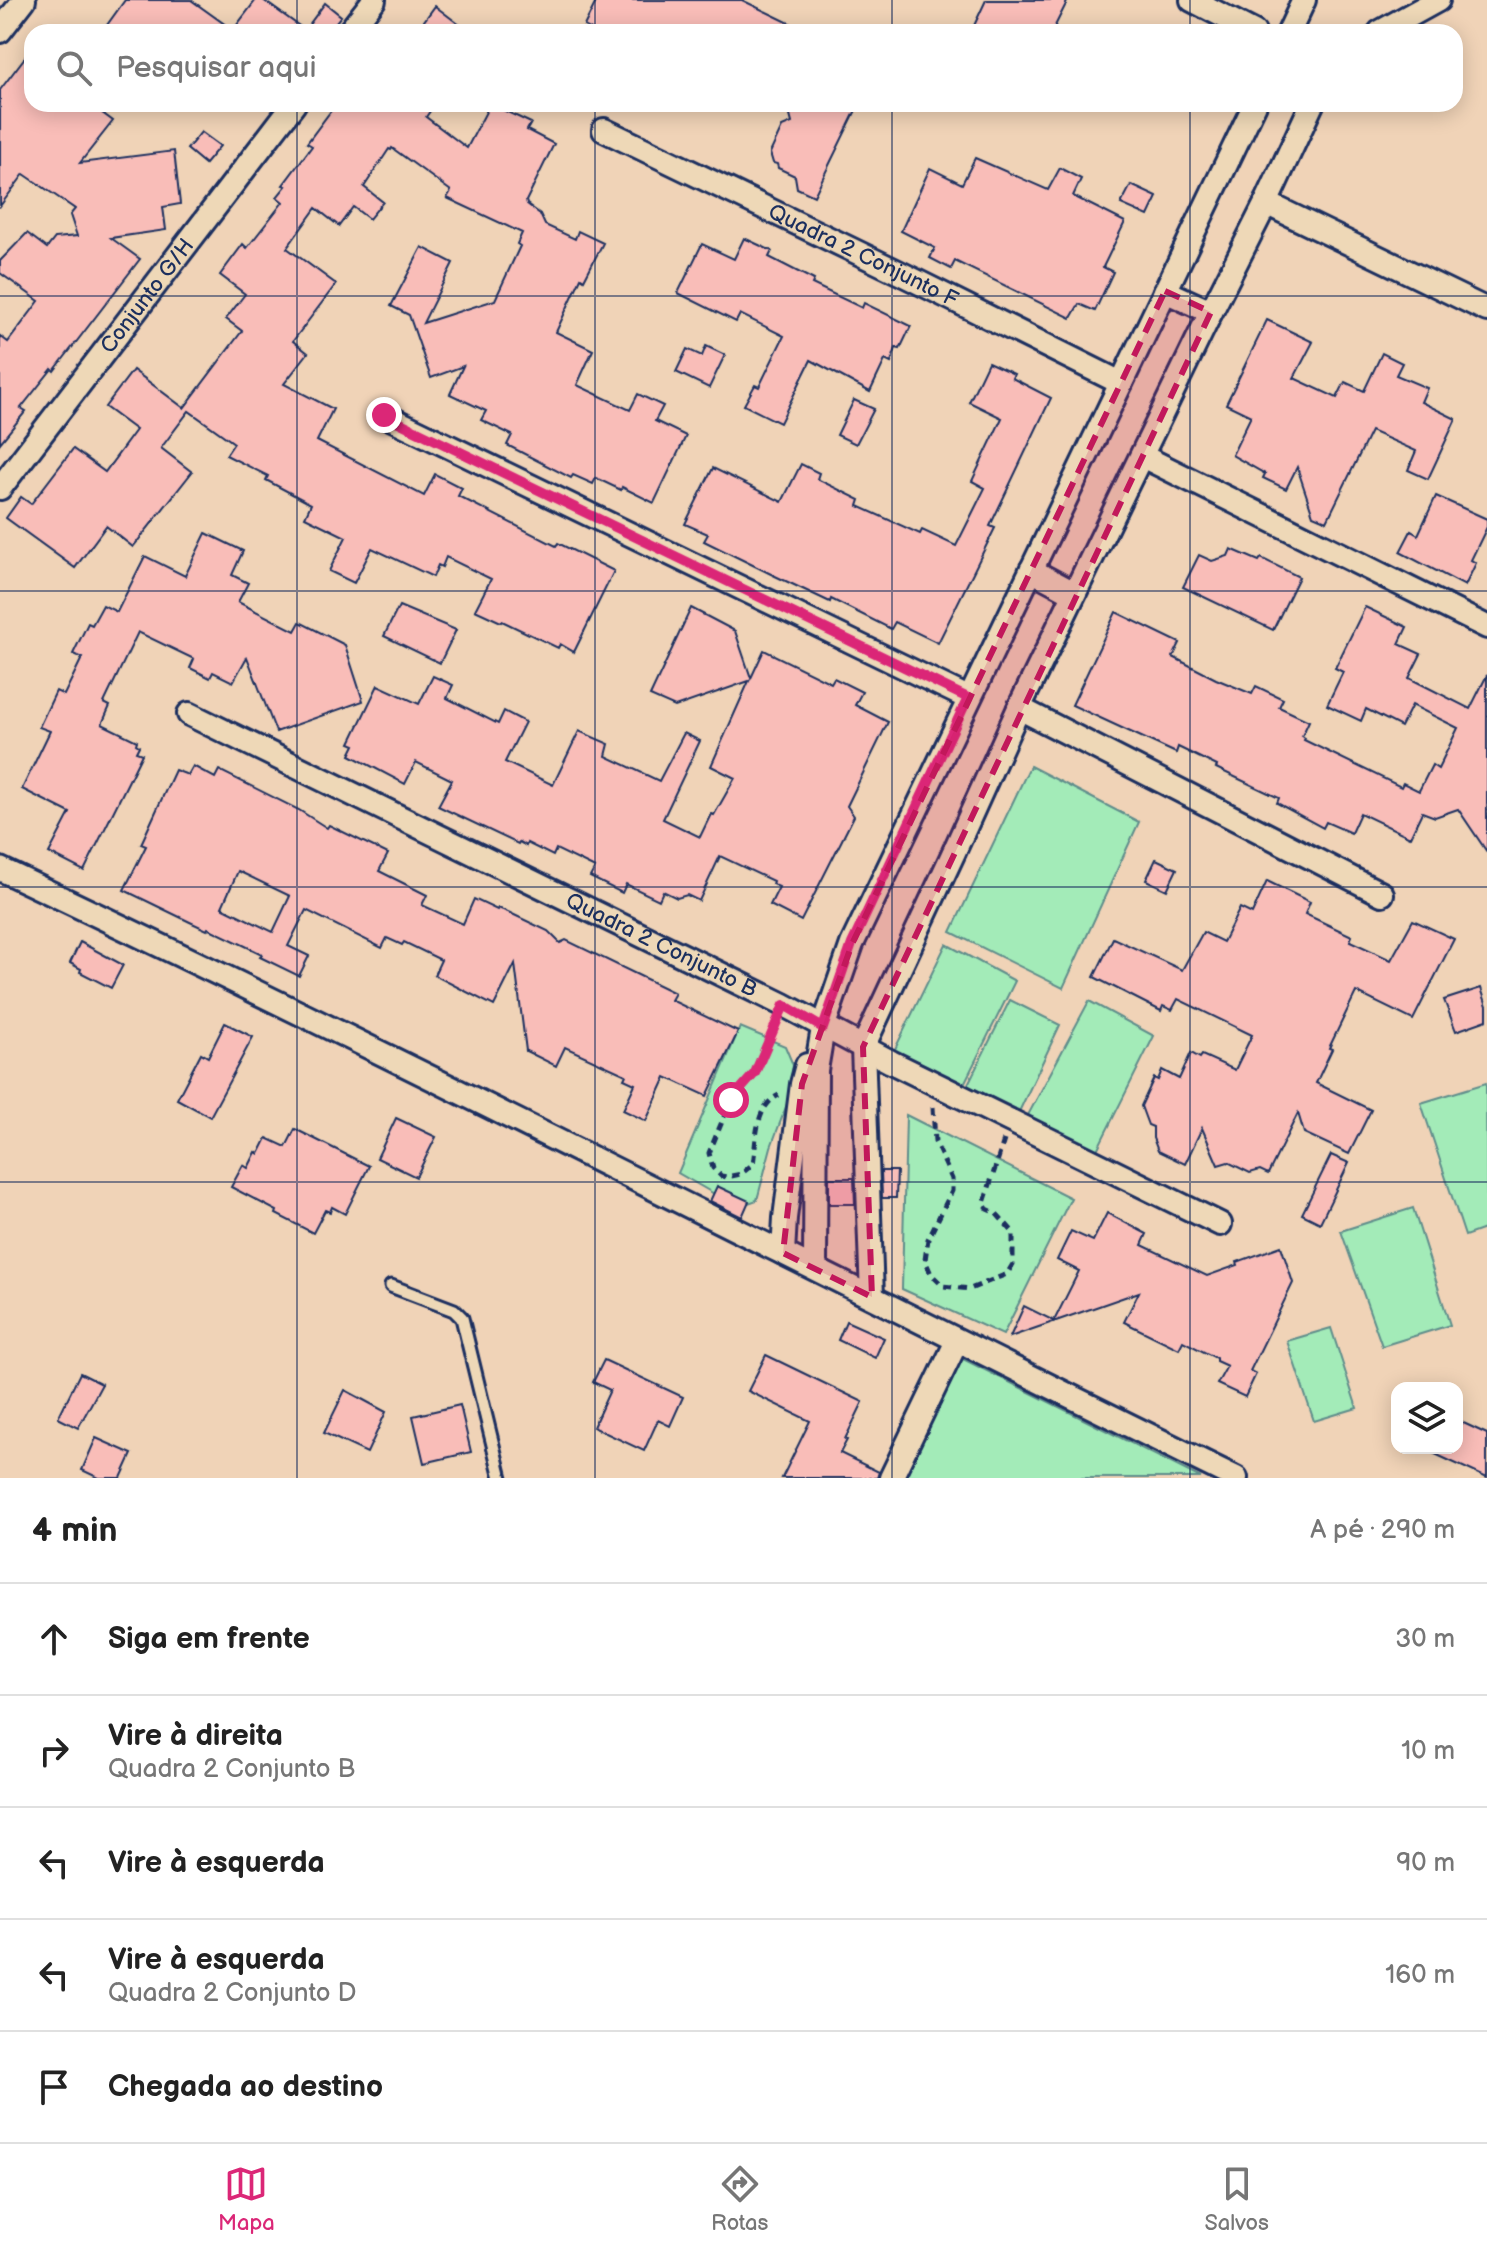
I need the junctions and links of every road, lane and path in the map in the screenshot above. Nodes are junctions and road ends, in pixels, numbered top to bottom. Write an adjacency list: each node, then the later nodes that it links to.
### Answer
1 (24, 0): 10 (street)
2 (374, 0): 6 (street)
3 (1192, 0): 7 (street)
4 (1304, 0): 8 (street)
5 (1438, 0): 9 (street)
6 (355, 24)
7 (1238, 24)
8 (1293, 24)
9 (1396, 24)
10 (0, 31)
11 (288, 112): 22 (street, Conjunto G/H)
12 (1251, 112): 16 (street)
13 (1308, 112): 15 (street)
14 (604, 130): 19 (street, Quadra 2 Conjunto F)
15 (1266, 203): 17 (street); 18 (street)
16 (1165, 291): 18 (street); 19 (street)
17 (1487, 310)
18 (1211, 312): 21 (street)
19 (1121, 383): 23 (street)
20 (384, 415): 26 (street)
21 (1142, 456): 24 (street); 25 (street)
22 (0, 488)
23 (1031, 570): 24 (street); 26 (street)
24 (1074, 593): 27 (street)
25 (1487, 627)
26 (968, 698): 32 (street)
27 (1019, 708): 30 (street); 33 (street)
28 (189, 714): 31 (street, Quadra 2 Conjunto B)
29 (0, 869): 38 (street)
30 (1382, 894)
31 (784, 1005): 32 (street, Quadra 2 Conjunto B); 35 (path)
32 (821, 1027): 33 (street, Quadra 2 Conjunto B); 35 (street); 39 (street)
33 (863, 1047): 34 (street, Quadra 2 Conjunto B); 41 (street)
34 (932, 1082): 36 (street, Quadra 2 Conjunto B); 36 (path)
35 (802, 1084): 38 (street)
36 (1010, 1119): 37 (street, Quadra 2 Conjunto B)
37 (1220, 1224)
38 (783, 1253): 39 (street)
39 (815, 1267): 41 (street)
40 (391, 1286): 43 (lane)
41 (872, 1297): 42 (street)
42 (957, 1341): 44 (street); 45 (street)
43 (501, 1478)
44 (891, 1478)
45 (1236, 1478)

